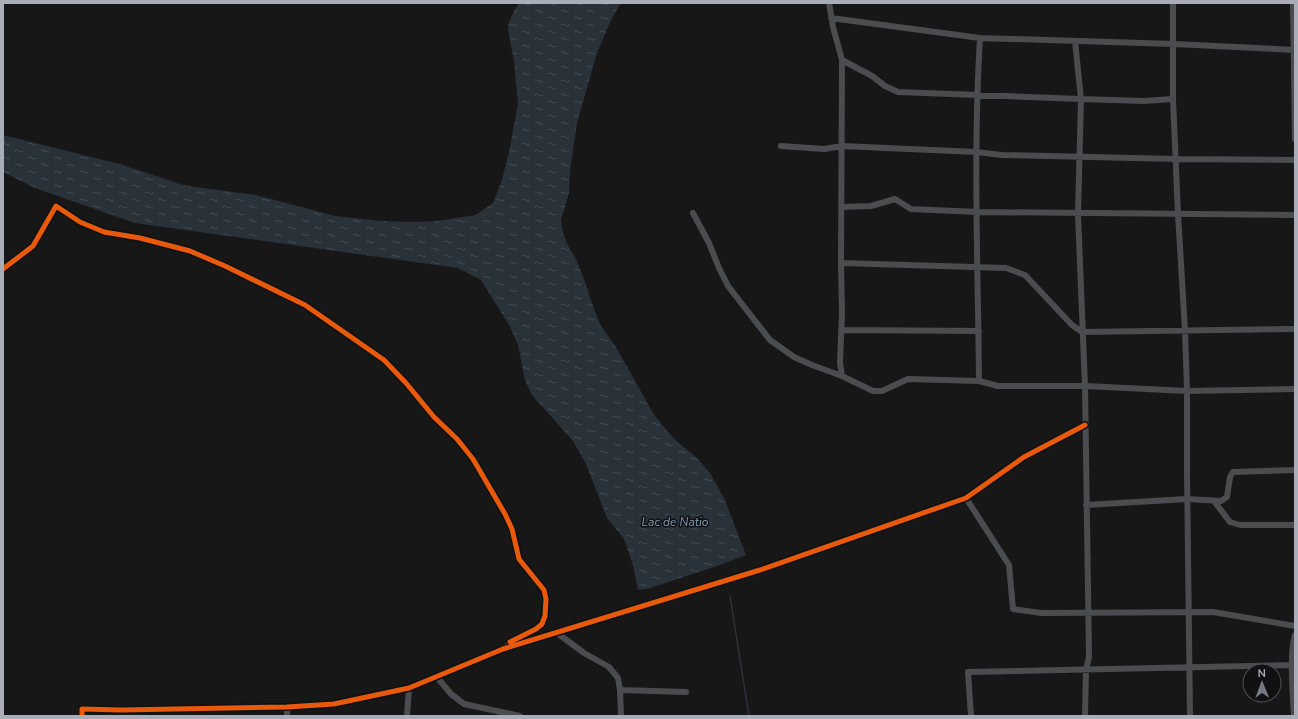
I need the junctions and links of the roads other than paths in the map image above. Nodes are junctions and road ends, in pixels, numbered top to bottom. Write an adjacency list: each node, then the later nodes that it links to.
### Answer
1 (829, 3): 4 (street)
2 (1173, 3): 7 (street)
3 (1293, 3): 8 (street)
4 (832, 18): 5 (street); 9 (street)
5 (980, 38): 6 (street); 10 (street)
6 (1075, 41): 7 (street); 11 (street)
7 (1174, 44): 8 (street); 12 (street)
8 (1294, 50): 13 (street)
9 (842, 60): 10 (street); 16 (street)
10 (977, 95): 11 (street); 17 (street)
11 (1081, 99): 12 (street); 18 (street)
12 (1174, 99): 19 (street)
13 (1295, 106): 14 (street)
14 (1295, 139)
15 (781, 146): 16 (street)
16 (842, 146): 17 (street); 21 (street)
17 (976, 152): 18 (street); 22 (street)
18 (1080, 156): 19 (street); 24 (street)
19 (1176, 159): 20 (street); 25 (street)
20 (1295, 160)
21 (841, 207): 22 (street); 27 (street)
22 (977, 212): 24 (street); 28 (street)
23 (693, 213): 35 (street)
24 (1078, 214): 25 (street); 34 (street)
25 (1178, 214): 26 (street); 32 (street)
26 (1295, 215)
27 (841, 263): 28 (street); 31 (street)
28 (978, 266): 33 (street); 34 (street)
29 (3, 269): 52 (street)
30 (1295, 329): 32 (street)
31 (841, 330): 33 (street); 35 (street)
32 (1185, 330): 34 (street); 39 (street)
33 (979, 331): 36 (street)
34 (1082, 332): 37 (street)
35 (842, 376): 36 (street)
36 (979, 381): 37 (street)
37 (1085, 386): 39 (street); 40 (street)
38 (1295, 389): 39 (street)
39 (1187, 391): 43 (street)
40 (1085, 425): 42 (street); 45 (street)
41 (1295, 470): 44 (street)
42 (966, 498): 48 (street); 50 (street)
43 (1187, 499): 44 (street); 45 (street); 47 (street)
44 (1214, 501): 46 (street)
45 (1086, 505): 48 (street)
46 (1295, 525)
47 (1189, 612): 48 (street); 49 (street); 54 (street)
48 (1088, 613): 55 (street)
49 (1295, 626)
50 (556, 633): 52 (street); 58 (street)
51 (1295, 636): 53 (street)
52 (503, 649): 56 (street)
53 (1292, 665): 54 (street); 70 (street)
54 (1190, 666): 55 (street); 69 (street)
55 (1086, 670): 67 (street); 68 (street)
56 (437, 676): 57 (street); 65 (street)
57 (410, 688): 60 (street); 64 (street)
58 (620, 690): 59 (street); 66 (street)
59 (686, 692)
60 (287, 707): 61 (street); 63 (street)
61 (121, 713): 62 (street)
62 (82, 716)
63 (287, 716)
64 (407, 716)
65 (520, 716)
66 (621, 716)
67 (971, 716)
68 (1085, 716)
69 (1190, 716)
70 (1294, 716)

